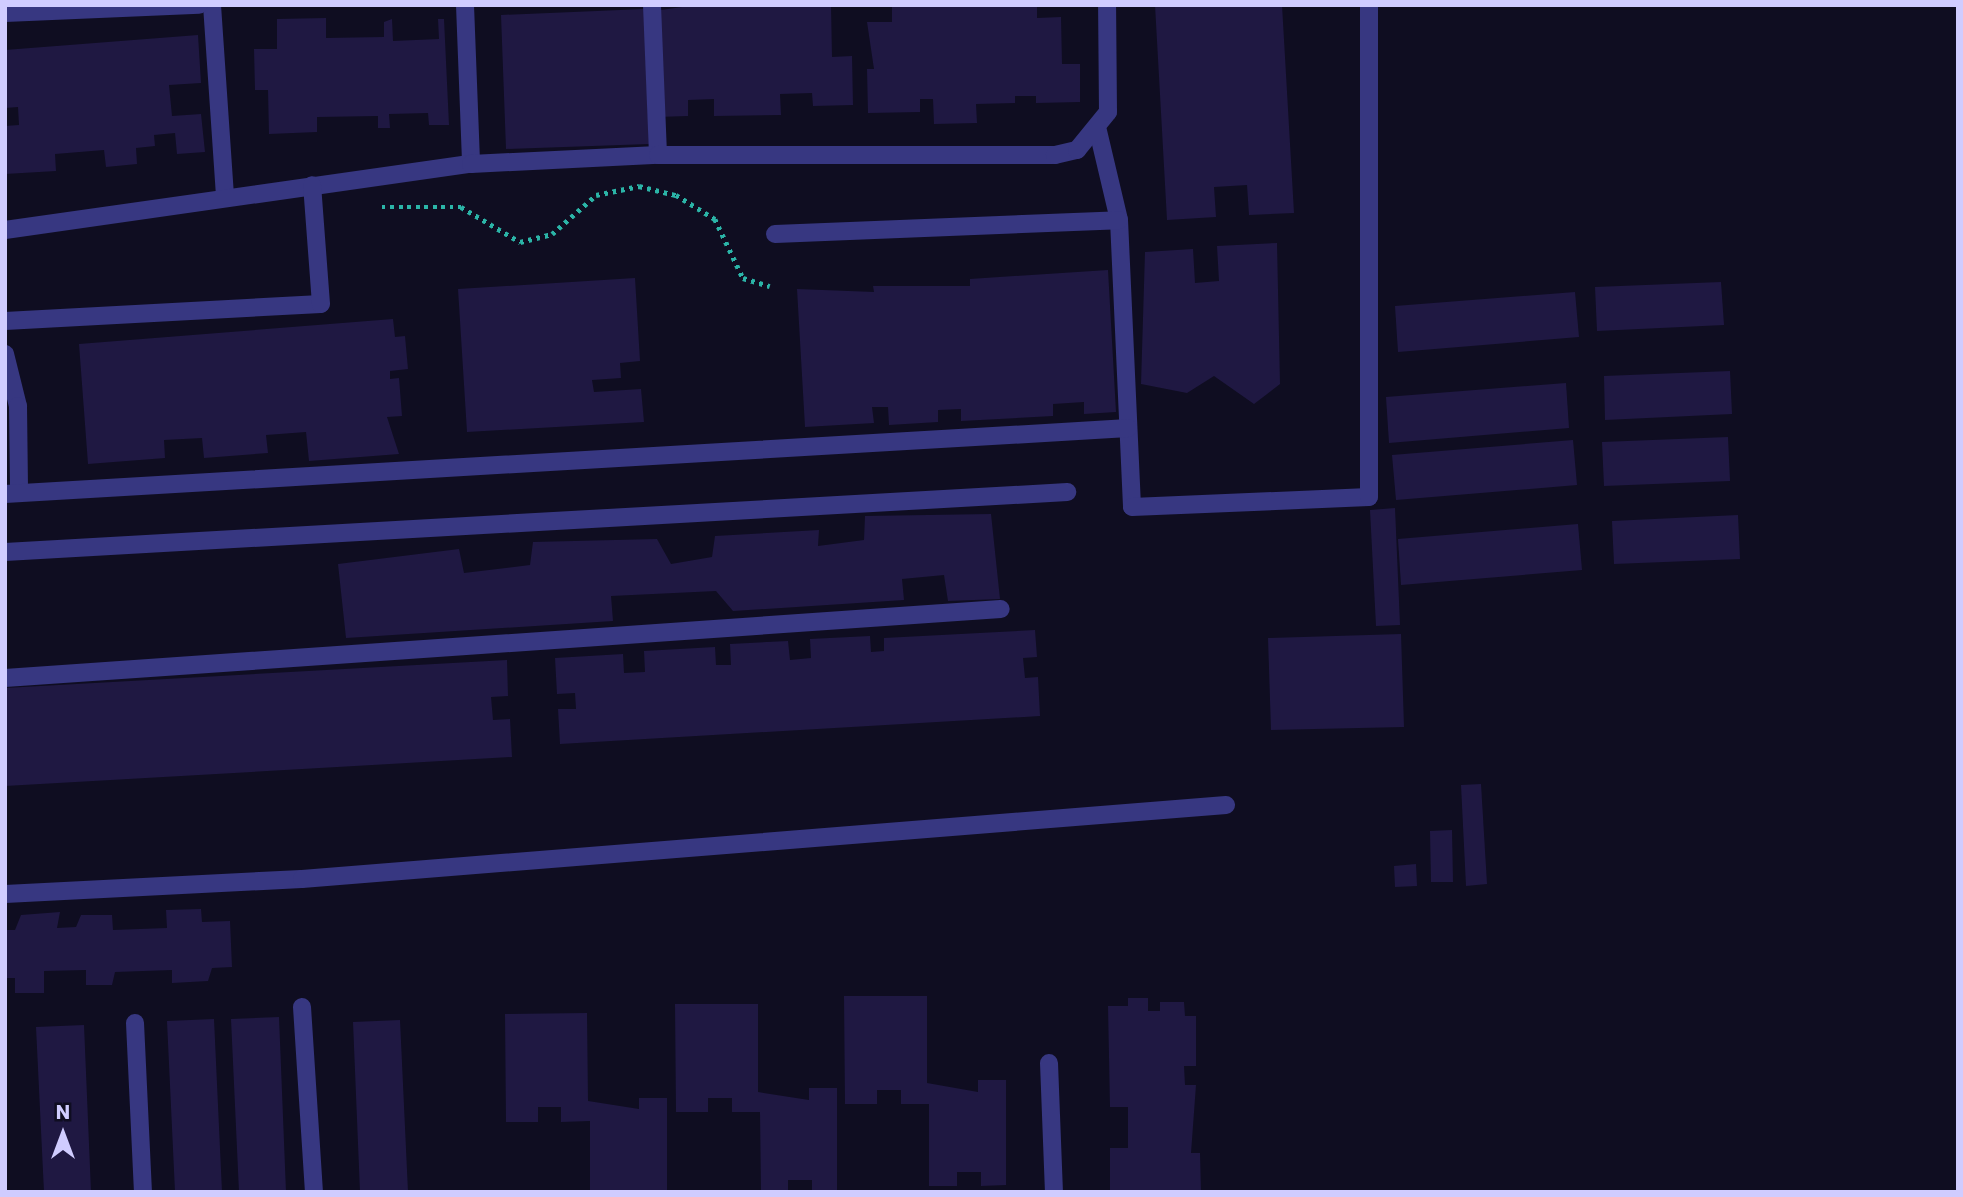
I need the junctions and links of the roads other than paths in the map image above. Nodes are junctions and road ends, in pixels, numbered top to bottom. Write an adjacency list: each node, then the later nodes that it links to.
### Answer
1 (199, 5): 7 (street)
2 (212, 5): 12 (street)
3 (466, 5): 10 (street)
4 (652, 5): 9 (street)
5 (1107, 5): 8 (street)
6 (1369, 5): 18 (street)
7 (5, 13)
8 (1098, 131): 9 (street); 13 (street)
9 (658, 155): 10 (street)
10 (471, 164): 11 (street)
11 (312, 185): 12 (street); 16 (street)
12 (225, 197): 14 (street)
13 (1119, 220): 15 (street); 18 (street)
14 (5, 230)
15 (775, 234)
16 (5, 321)
17 (5, 354): 20 (street)
18 (1128, 428): 20 (street)
19 (1067, 492): 21 (street)
20 (12, 493)
21 (5, 552)
22 (1001, 609): 23 (street)
23 (5, 678)
24 (1226, 805): 25 (street)
25 (5, 894)
26 (302, 1007): 30 (street)
27 (135, 1023): 29 (street)
28 (1049, 1063): 31 (street)
29 (143, 1192)
30 (314, 1192)
31 (1054, 1192)

